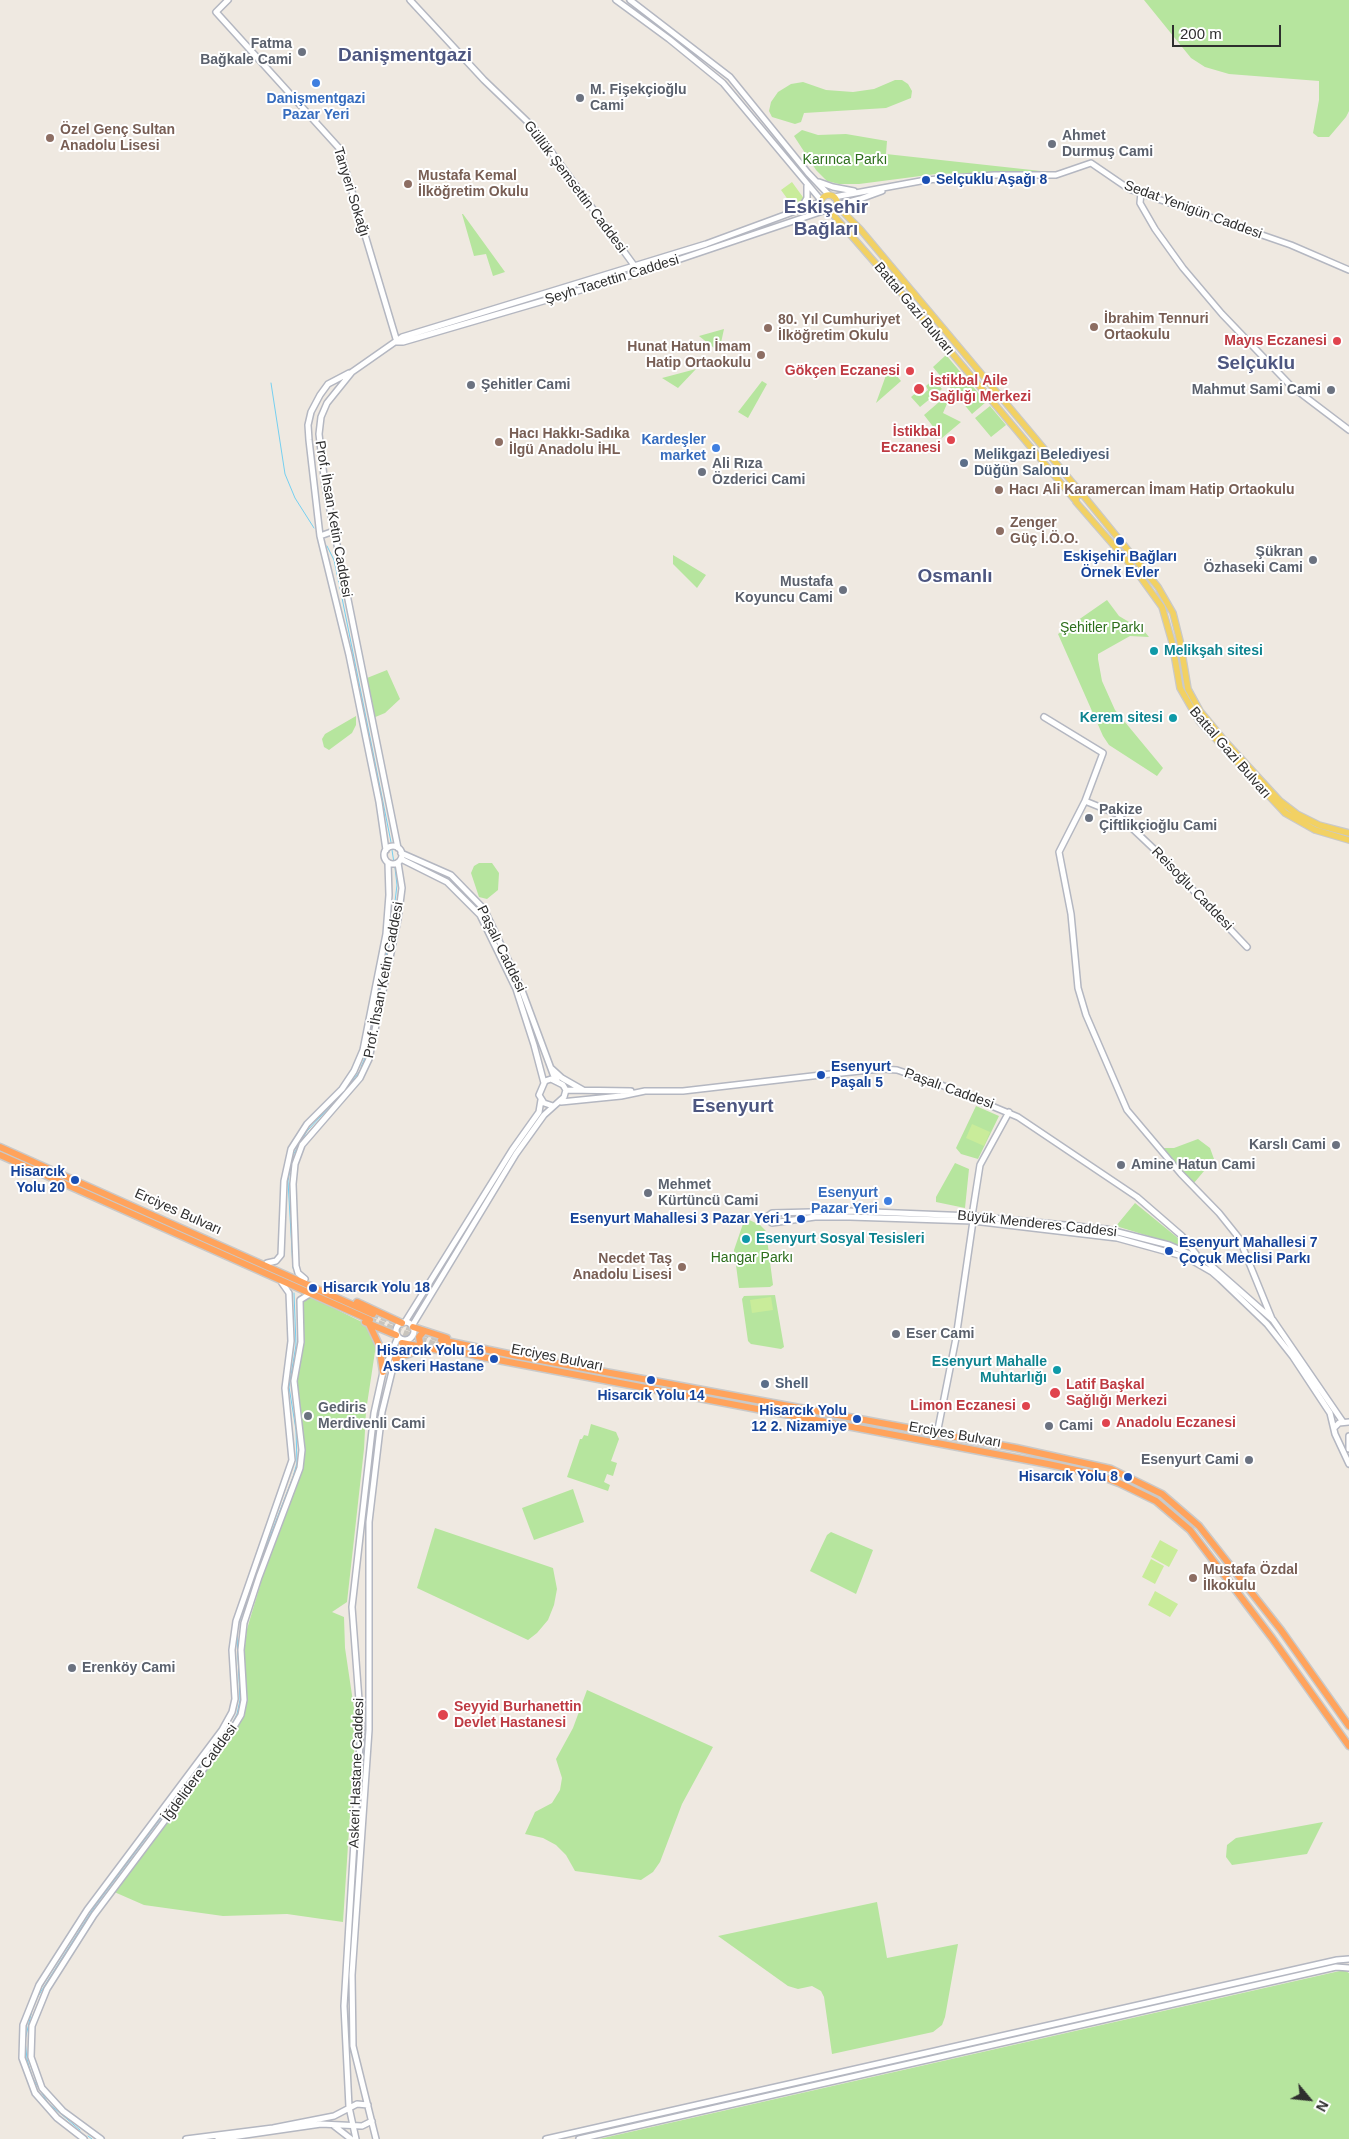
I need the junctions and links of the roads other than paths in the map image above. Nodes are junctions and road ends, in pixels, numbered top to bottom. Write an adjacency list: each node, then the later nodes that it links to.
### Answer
1 (228, 0): 18 (street, Tanyeri Sokağı)
2 (410, 0): 15 (street, Güllük Şemsettin Caddesi)
3 (616, 0): 6 (street)
4 (630, 0): 5 (street)
5 (813, 178): 8 (street); 10 (street)
6 (806, 184): 11 (street); 13 (street)
7 (891, 187): 8 (street); 9 (street, Sedat Yenigün Caddesi); 12 (street)
8 (862, 192): 10 (street)
9 (1141, 192): 16 (street, Sedat Yenigün Caddesi); 22 (street)
10 (832, 196): 11 (main road); 12 (main road)
11 (820, 201): 13 (street, Şeyh Tacettin Caddesi); 14 (main road, Battal Gazi Bulvarı)
12 (837, 205): 14 (main road); 23 (main road, Battal Gazi Bulvarı)
13 (800, 210): 15 (street, Şeyh Tacettin Caddesi)
14 (827, 210): 17 (street, Şeyh Tacettin Caddesi); 24 (main road, Battal Gazi Bulvarı)
15 (634, 266): 17 (street, Güllük Şemsettin Caddesi); 18 (street, Şeyh Tacettin Caddesi)
16 (1349, 270)
17 (639, 273): 18 (street, Şeyh Tacettin Caddesi)
18 (397, 342): 19 (street, Şeyh Tacettin Caddesi)
19 (352, 372): 20 (street, Prof. İhsan Ketin Caddesi); 21 (street, Prof. İhsan Ketin Caddesi)
20 (311, 412): 21 (street); 26 (street, Prof. İhsan Ketin Caddesi)
21 (321, 417): 25 (street, Prof. İhsan Ketin Caddesi)
22 (1349, 430)
23 (1083, 495): 24 (main road); 29 (main road, Battal Gazi Bulvarı)
24 (1076, 502): 30 (main road, Battal Gazi Bulvarı)
25 (334, 531): 26 (street); 32 (street, Prof. İhsan Ketin Caddesi)
26 (320, 536): 31 (street, Prof. İhsan Ketin Caddesi)
27 (1044, 717): 28 (street)
28 (1085, 801): 34 (street, Reisoğlu Caddesi); 62 (street)
29 (1349, 833)
30 (1349, 840)
31 (386, 850): 32 (street); 33 (street, Prof. İhsan Ketin Caddesi)
32 (400, 856): 33 (street); 35 (street, Paşalı Caddesi); 37 (street, Paşalı Caddesi); 55 (street, Prof. İhsan Ketin Caddesi)
33 (388, 863): 54 (street, Prof. İhsan Ketin Caddesi)
34 (1247, 947)
35 (550, 1067): 36 (street, Paşalı Caddesi); 39 (street)
36 (558, 1081): 37 (street); 38 (street)
37 (544, 1083): 41 (street)
38 (566, 1090): 39 (street); 42 (street)
39 (586, 1091): 40 (street)
40 (636, 1092): 42 (street, Paşalı Caddesi); 44 (street, Paşalı Caddesi)
41 (541, 1100): 43 (street); 58 (street)
42 (561, 1102): 43 (street)
43 (553, 1106): 59 (street)
44 (1009, 1112): 51 (street); 52 (street, Paşalı Caddesi)
45 (0, 1147): 47 (highway, Erciyes Bulvarı)
46 (0, 1155): 49 (highway, Erciyes Bulvarı)
47 (51, 1169): 48 (highway, Erciyes Bulvarı); 49 (highway)
48 (59, 1172): 50 (highway); 53 (highway, Erciyes Bulvarı)
49 (47, 1176): 50 (highway, Erciyes Bulvarı)
50 (55, 1180): 53 (highway, Erciyes Bulvarı)
51 (973, 1218): 51 (street, Büyük Menderes Caddesi); 52 (street, Büyük Menderes Caddesi); 64 (street, Büyük Menderes Caddesi); 77 (street)
52 (1198, 1257): 62 (street, Büyük Menderes Caddesi)
53 (253, 1263): 54 (highway); 56 (highway); 60 (highway, Erciyes Bulvarı)
54 (266, 1263): 55 (highway)
55 (305, 1279): 61 (highway)
56 (282, 1283): 57 (highway); 92 (street, İğdelidere Caddesi)
57 (308, 1295): 60 (highway); 91 (street, İğdelidere Caddesi)
58 (412, 1313): 59 (street); 61 (street); 63 (street)
59 (418, 1317): 65 (street); 67 (street)
60 (370, 1319): 66 (highway); 73 (highway)
61 (394, 1319): 63 (highway); 66 (highway)
62 (1273, 1320): 64 (street); 75 (street, Büyük Menderes Caddesi)
63 (404, 1322): 65 (street); 68 (street)
64 (1267, 1325): 76 (street, Büyük Menderes Caddesi)
65 (412, 1326): 67 (highway); 69 (street)
66 (386, 1331): 68 (highway)
67 (424, 1331): 70 (highway); 74 (highway)
68 (397, 1336): 69 (street)
69 (400, 1343): 70 (highway); 71 (street, Askeri Hastane Caddesi); 73 (street, Askeri Hastane Caddesi)
70 (422, 1349): 71 (highway); 72 (highway)
71 (395, 1359): 86 (street, Askeri Hastane Caddesi)
72 (548, 1369): 74 (highway, Erciyes Bulvarı); 83 (highway, Erciyes Bulvarı)
73 (383, 1372): 87 (street, Askeri Hastane Caddesi)
74 (642, 1378): 77 (highway, Erciyes Bulvarı)
75 (1347, 1423): 76 (street)
76 (1335, 1427): 79 (street, Büyük Menderes Caddesi)
77 (936, 1434): 82 (highway, Erciyes Bulvarı)
78 (1349, 1436): 79 (street); 80 (street)
79 (1337, 1437): 81 (street)
80 (1349, 1449)
81 (1349, 1464)
82 (1349, 1726)
83 (1349, 1746)
84 (1349, 1959): 100 (street)
85 (1348, 1966): 101 (street)
86 (368, 2105): 87 (street); 88 (street)
87 (349, 2107): 90 (street, Askeri Hastane Caddesi); 95 (street)
88 (372, 2121): 90 (street); 99 (street)
89 (332, 2124): 90 (street); 96 (street); 97 (street)
90 (352, 2125): 98 (street, Askeri Hastane Caddesi)
91 (87, 2130): 92 (street); 94 (street, İğdelidere Caddesi)
92 (76, 2134): 93 (street, İğdelidere Caddesi)
93 (83, 2138)
94 (101, 2139)
95 (186, 2139)
96 (218, 2139)
97 (351, 2139)
98 (356, 2139)
99 (376, 2139)
100 (546, 2139)
101 (579, 2139)

